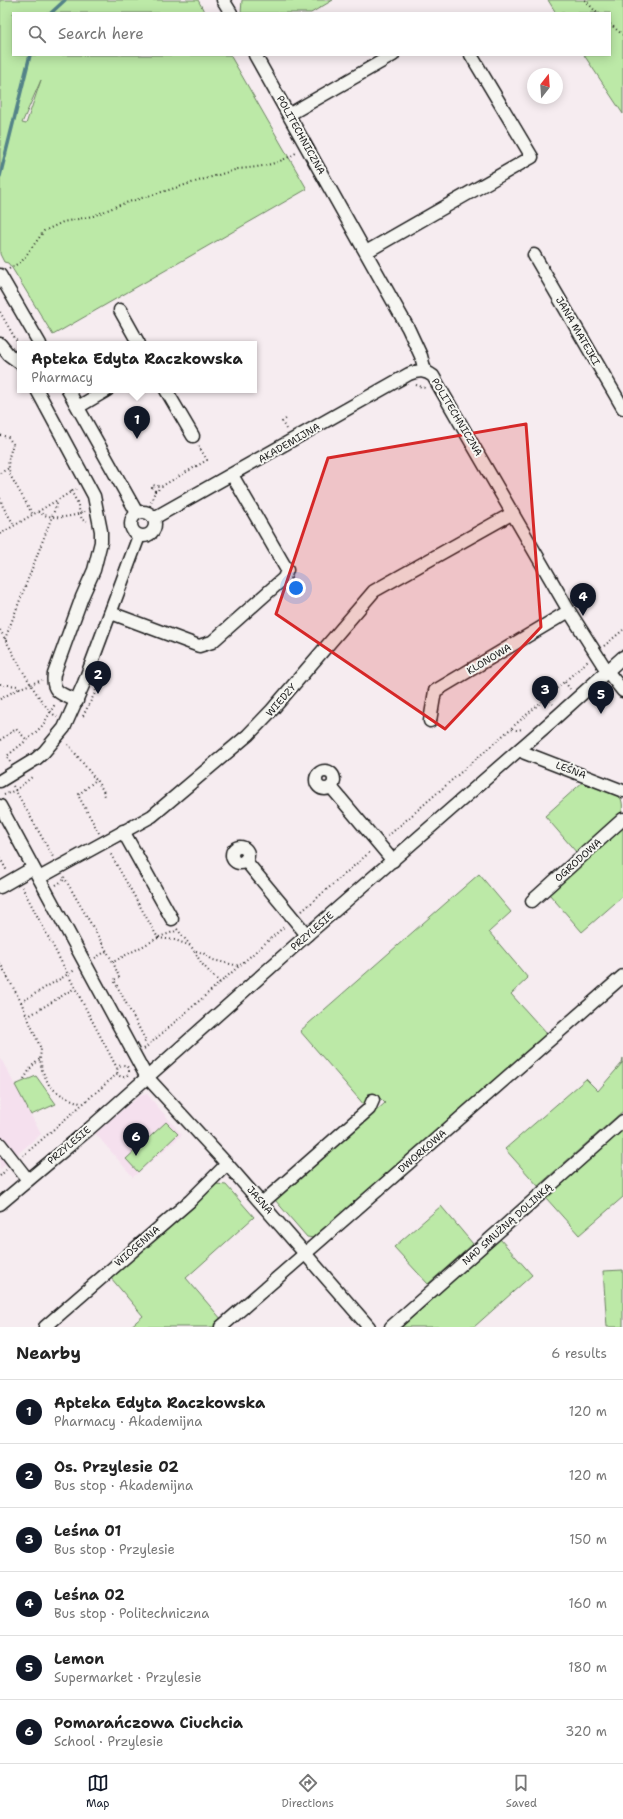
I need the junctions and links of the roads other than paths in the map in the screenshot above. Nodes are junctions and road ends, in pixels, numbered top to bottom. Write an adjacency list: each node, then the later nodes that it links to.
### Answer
1 (223, 0): 2 (street)
2 (229, 12)
3 (256, 56): 6 (street, POLITECHNICZNA)
4 (390, 56): 6 (street)
5 (472, 56): 7 (street)
6 (290, 114): 7 (street, POLITECHNICZNA)
7 (366, 252): 15 (street, POLITECHNICZNA)
8 (534, 255): 21 (street, JANA MATEJKI)
9 (3, 277): 11 (street)
10 (120, 310): 12 (street)
11 (38, 341)
12 (138, 341)
13 (0, 344): 14 (street)
14 (17, 361)
15 (425, 371): 23 (street, AKADEMIJNA); 25 (street, POLITECHNICZNA)
16 (39, 393): 33 (street)
17 (70, 393): 20 (street)
18 (102, 393): 20 (street)
19 (168, 393): 22 (street)
20 (78, 407): 24 (street)
21 (623, 408)
22 (193, 436)
23 (232, 475): 26 (street, AKADEMIJNA); 29 (street)
24 (141, 510): 26 (street); 27 (street)
25 (513, 513): 28 (street, POLITECHNICZNA); 41 (street, WIEDZY)
26 (155, 517): 27 (street)
27 (142, 541): 29 (street)
28 (569, 611): 31 (street, POLITECHNICZNA); 34 (street, KLONOWA)
29 (111, 613): 33 (street)
30 (623, 657): 31 (street, PRZYLESIE)
31 (607, 671): 32 (street, POLITECHNICZNA); 35 (street, PRZYLESIE)
32 (623, 691)
33 (77, 700): 36 (street)
34 (430, 721)
35 (520, 749): 38 (street, LEŚNA); 43 (street, PRZYLESIE)
36 (0, 781)
37 (331, 787): 43 (street)
38 (623, 791)
39 (0, 806): 44 (street, JASNA)
40 (623, 819): 46 (street, OGRODOWA)
41 (123, 832): 44 (street, WIEDZY); 47 (street)
42 (245, 860): 48 (street)
43 (393, 861): 48 (street, PRZYLESIE)
44 (36, 873): 45 (street, WIEDZY); 50 (street, JASNA)
45 (0, 886)
46 (532, 901)
47 (172, 919)
48 (307, 934): 50 (street, PRZYLESIE)
49 (623, 976): 58 (street, DWORKOWA)
50 (146, 1076): 54 (street, JASNA); 55 (street, PRZYLESIE)
51 (373, 1100): 56 (street)
52 (623, 1121): 62 (street, NAD SMUŻNĄ DOLINKĄ)
53 (0, 1144): 55 (street)
54 (227, 1164): 56 (street, JASNA); 59 (street, WIOSENNA)
55 (28, 1180): 57 (street, PRZYLESIE)
56 (262, 1203): 58 (street, JASNA)
57 (0, 1204)
58 (305, 1252): 60 (street, DWORKOWA); 61 (street, JASNA)
59 (45, 1327)
60 (221, 1327)
61 (369, 1327)
62 (391, 1327)

